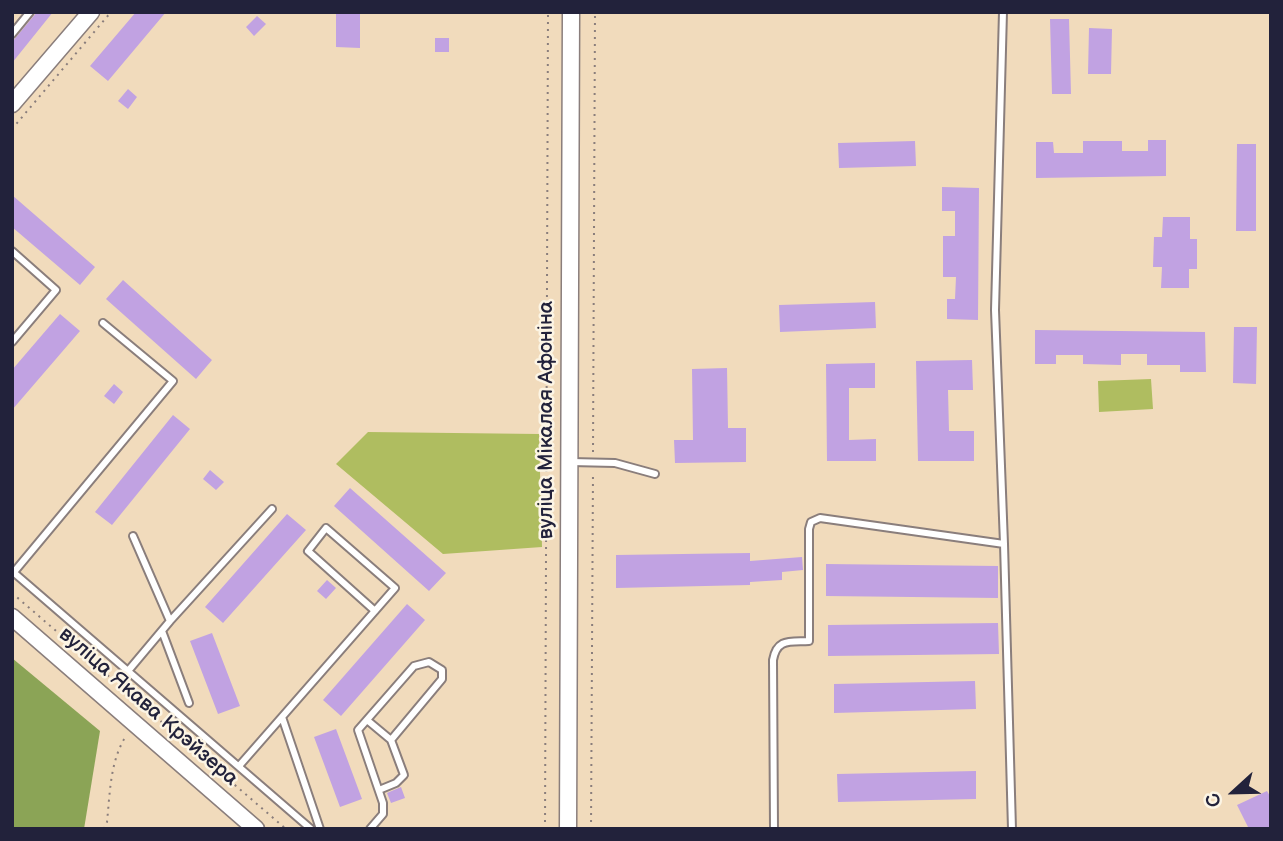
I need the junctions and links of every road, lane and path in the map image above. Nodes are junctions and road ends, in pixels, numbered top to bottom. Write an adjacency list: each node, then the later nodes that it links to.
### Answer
1 (30, 12): 8 (lane)
2 (91, 12): 9 (street)
3 (111, 12): 10 (path)
4 (548, 12): 40 (path)
5 (571, 12): 14 (street, вуліца Мікалая Афоніна)
6 (595, 12): 15 (path)
7 (1003, 12): 19 (lane)
8 (12, 34)
9 (12, 104)
10 (12, 129)
11 (12, 251): 13 (lane)
12 (103, 323): 20 (lane)
13 (12, 342)
14 (568, 461): 15 (lane); 41 (street, вуліца Мікалая Афоніна)
15 (593, 462): 16 (lane); 42 (path)
16 (655, 474)
17 (272, 509): 24 (lane)
18 (133, 536): 24 (lane)
19 (1004, 544): 43 (lane); 44 (lane)
20 (13, 572): 26 (lane)
21 (12, 593): 36 (path)
22 (375, 611): 22 (lane); 28 (lane)
23 (12, 617): 30 (street, вуліца Якава Крэйзера)
24 (170, 621): 25 (lane)
25 (162, 631): 26 (lane); 27 (lane)
26 (128, 671): 32 (lane)
27 (189, 703)
28 (282, 717): 32 (lane); 38 (lane)
29 (367, 720): 31 (lane); 31 (lane); 33 (lane)
30 (134, 723): 34 (path); 35 (street, вуліца Якава Крэйзера)
31 (391, 740): 33 (lane)
32 (239, 766): 37 (lane)
33 (379, 790): 39 (lane)
34 (104, 829)
35 (257, 829)
36 (286, 829)
37 (311, 829)
38 (320, 829)
39 (370, 829)
40 (545, 829)
41 (568, 829)
42 (591, 829)
43 (774, 829)
44 (1012, 829)

